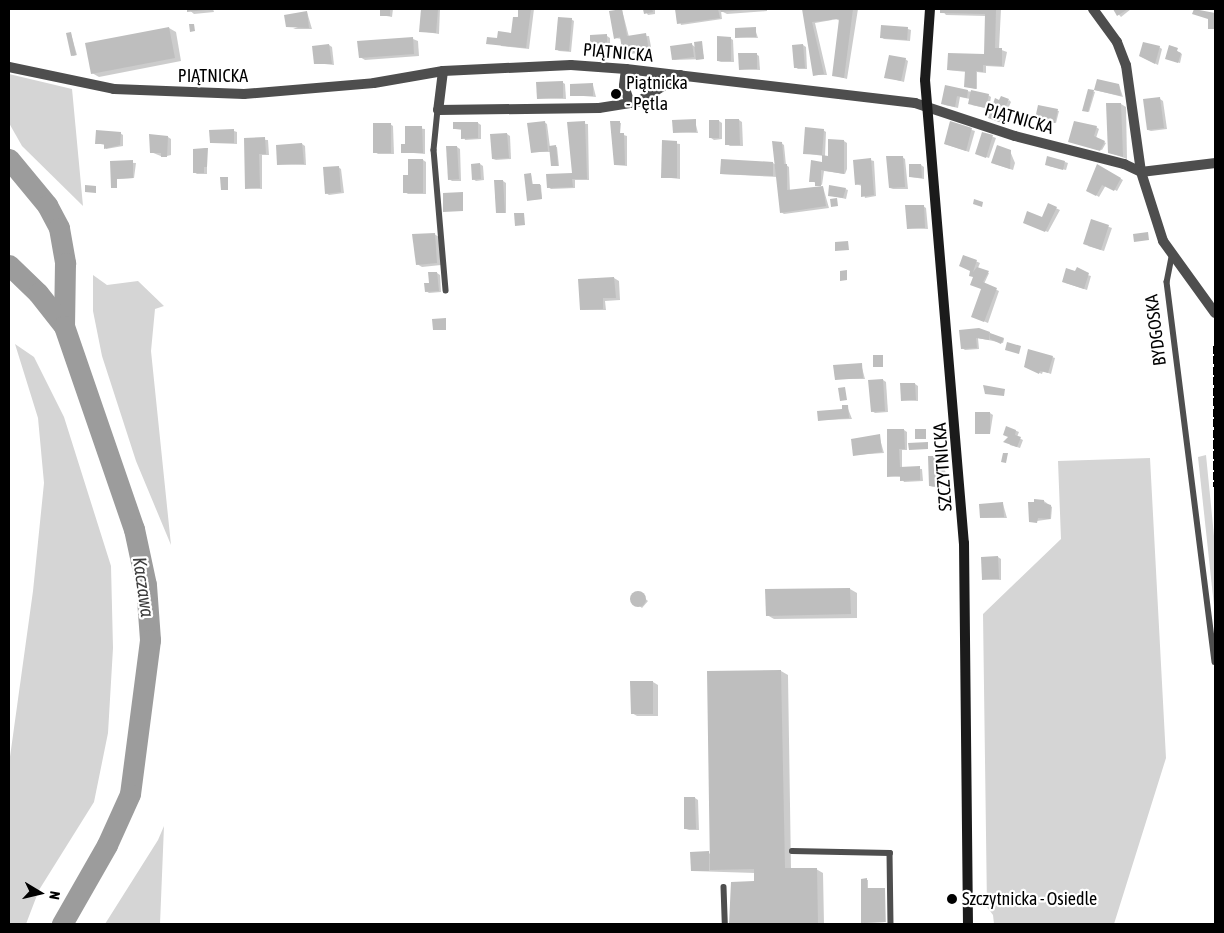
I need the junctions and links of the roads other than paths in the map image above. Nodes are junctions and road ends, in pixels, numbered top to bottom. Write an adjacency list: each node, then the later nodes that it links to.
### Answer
1 (930, 9): 8 (street, SZCZYTNICKA)
2 (1093, 9): 11 (street)
3 (9, 67): 5 (street, PIĄTNICKA)
4 (626, 69): 5 (street, PIĄTNICKA); 6 (street, PIĄTNICKA); 7 (street)
5 (443, 71): 9 (street)
6 (680, 76): 7 (street); 8 (street, PIĄTNICKA)
7 (630, 103): 9 (street)
8 (926, 107): 11 (street, PIĄTNICKA); 20 (street, SZCZYTNICKA)
9 (438, 110): 13 (lane)
10 (1215, 163): 11 (street, PIĄTNICKA)
11 (1141, 172): 12 (street)
12 (1172, 257): 14 (street); 15 (lane, BYDGOSKA)
13 (446, 290)
14 (1215, 314)
15 (1215, 662)
16 (792, 851): 19 (lane)
17 (724, 888): 18 (lane)
18 (725, 924)
19 (891, 924)
20 (968, 924)

